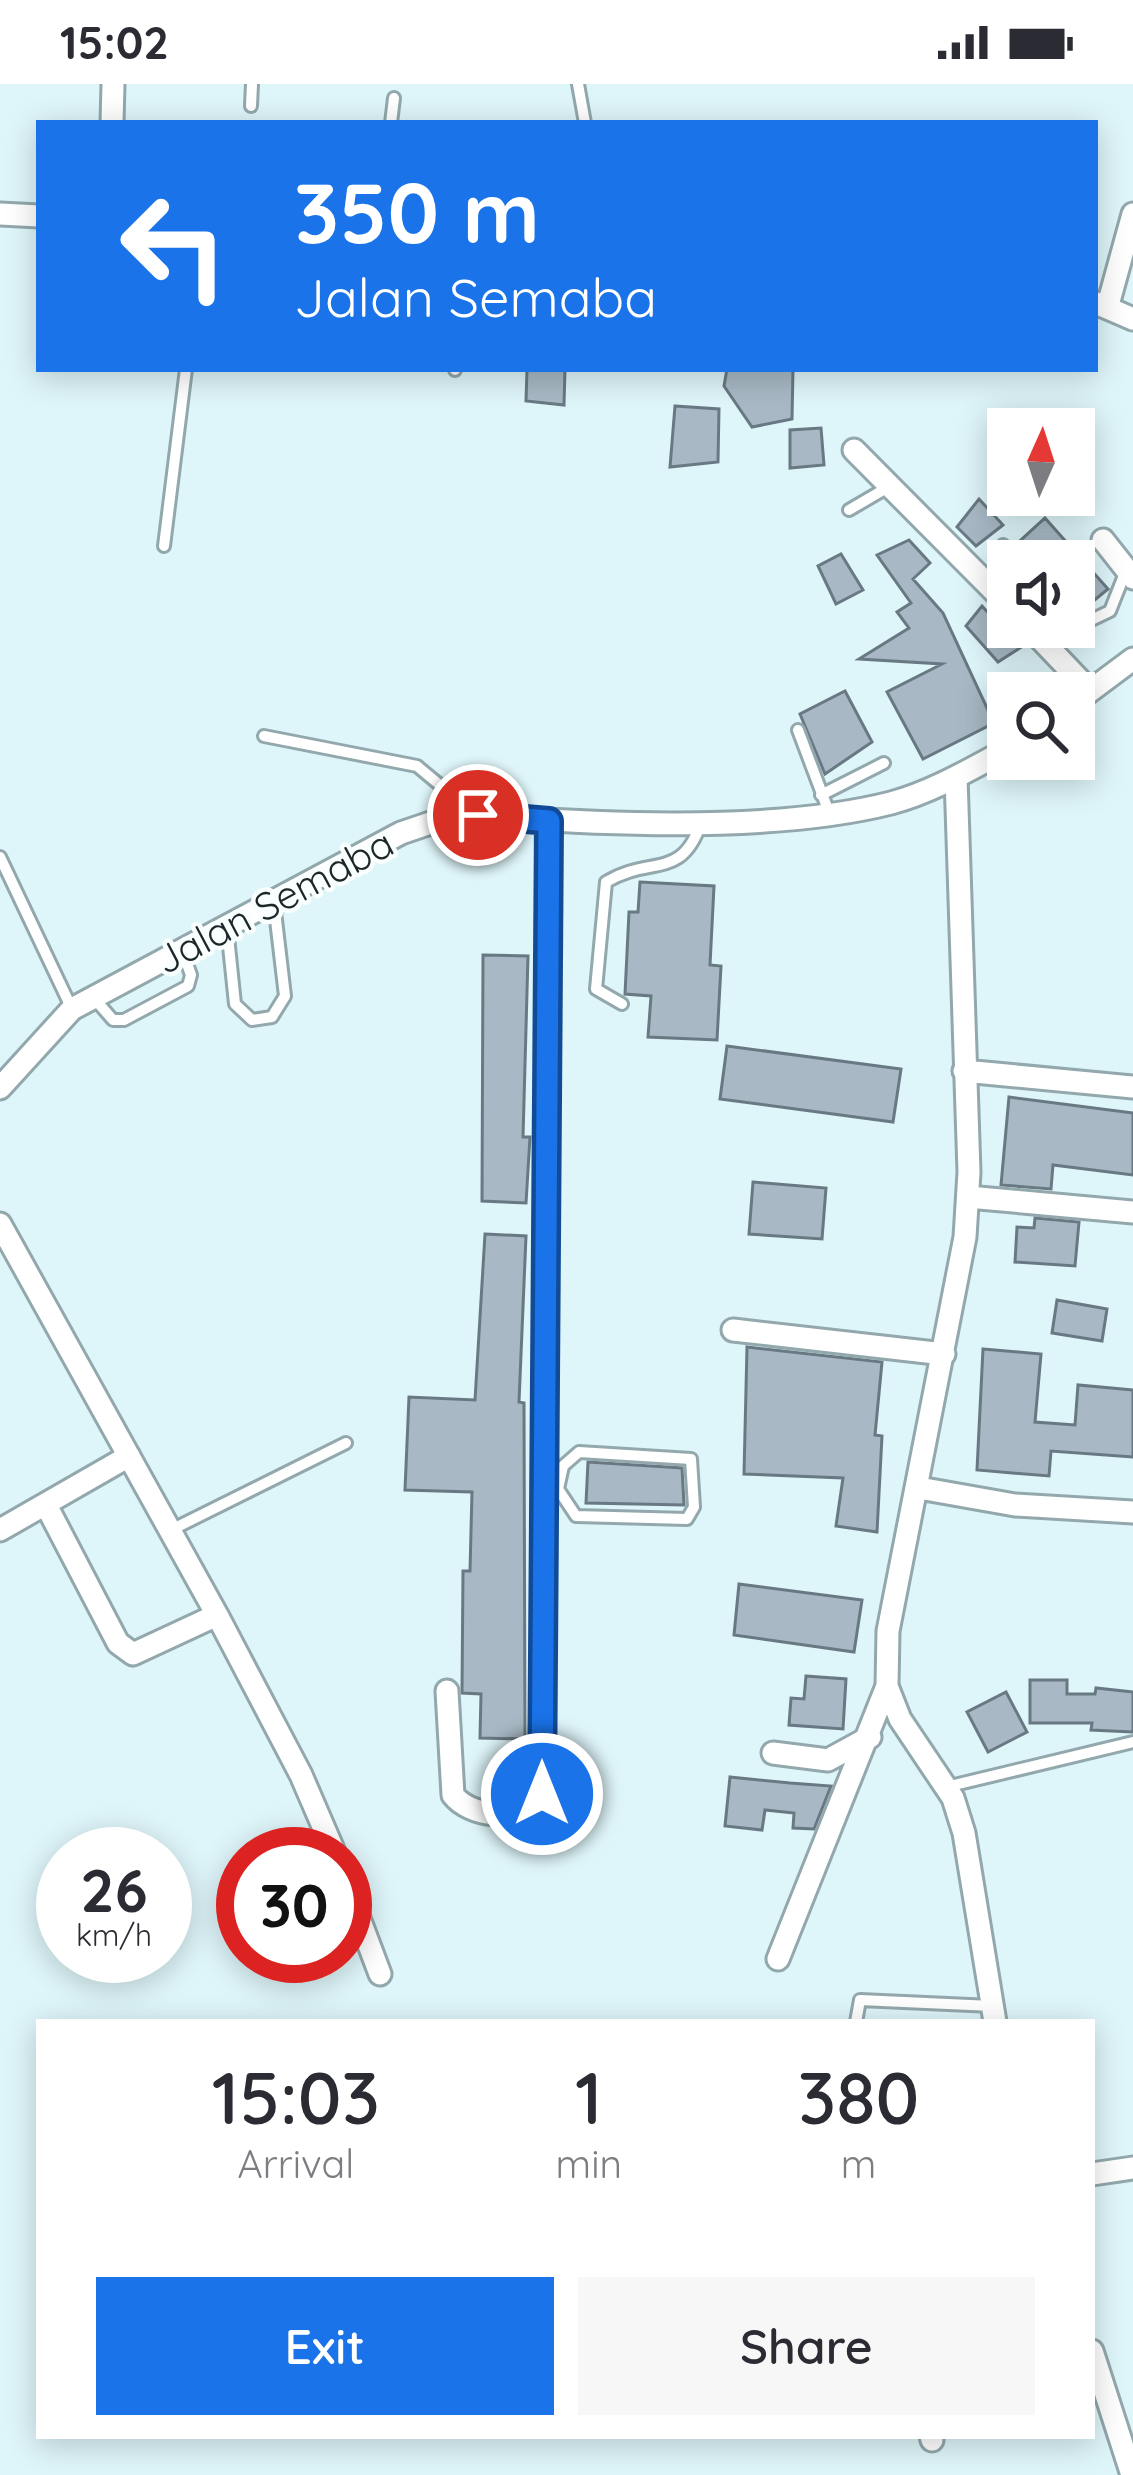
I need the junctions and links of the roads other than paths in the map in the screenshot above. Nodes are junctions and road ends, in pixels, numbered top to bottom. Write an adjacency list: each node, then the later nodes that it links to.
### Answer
1 (113, 84): 6 (street)
2 (252, 84): 5 (lane)
3 (578, 84): 8 (lane)
4 (394, 98): 7 (lane)
5 (251, 106)
6 (112, 120)
7 (391, 120)
8 (584, 120)
9 (0, 214): 11 (street)
10 (1133, 214): 12 (street)
11 (36, 216)
12 (1102, 304): 13 (street)
13 (1133, 319)
14 (186, 372): 19 (lane)
15 (854, 450): 16 (street)
16 (893, 484): 17 (lane); 21 (street)
17 (849, 510)
18 (1102, 540): 20 (street)
19 (164, 546)
20 (1131, 570): 22 (lane)
21 (987, 583)
22 (1095, 618)
23 (1045, 648): 25 (street)
24 (1133, 659): 26 (street)
25 (1063, 672)
26 (1095, 687)
27 (798, 730): 32 (lane)
28 (264, 736): 33 (lane)
29 (987, 760): 31 (street, Jalan Semaba)
30 (884, 763): 32 (lane)
31 (956, 777): 32 (street, Jalan Semaba); 43 (street)
32 (825, 805): 34 (street, Jalan Semaba)
33 (448, 817): 35 (street, Jalan Semaba); 37 (street, Jalan Semaba)
34 (702, 820): 35 (street, Jalan Semaba); 41 (lane)
35 (549, 821): 53 (street)
36 (0, 857): 42 (lane)
37 (274, 899): 38 (street, Jalan Semaba); 38 (lane)
38 (226, 925): 39 (street, Jalan Semaba)
39 (182, 950): 40 (street, Jalan Semaba); 40 (lane)
40 (92, 997): 42 (street, Jalan Semaba)
41 (622, 1004)
42 (72, 1009): 45 (street, Jalan Semaba)
43 (964, 1071): 44 (street); 46 (street)
44 (1133, 1087)
45 (0, 1088)
46 (968, 1197): 47 (street); 50 (street)
47 (1133, 1213)
48 (0, 1224): 52 (street)
49 (734, 1330): 50 (street)
50 (944, 1354): 54 (street)
51 (346, 1443): 58 (lane)
52 (129, 1456): 55 (street); 58 (street)
53 (549, 1488): 53 (lane); 61 (street)
54 (919, 1488): 56 (street); 60 (street)
55 (46, 1505): 57 (street); 59 (street)
56 (1133, 1512)
57 (0, 1529)
58 (168, 1531): 59 (street)
59 (217, 1615): 66 (street)
60 (887, 1686): 62 (street); 65 (street)
61 (447, 1691)
62 (870, 1737): 64 (street); 68 (street)
63 (1133, 1742): 65 (lane)
64 (773, 1753)
65 (946, 1787): 70 (street)
66 (324, 1827)
67 (372, 1953): 69 (street)
68 (778, 1959)
69 (380, 1974)
70 (993, 2014): 71 (lane)
71 (857, 2019)
72 (1133, 2168): 73 (street)
73 (1095, 2174)
74 (1095, 2360): 75 (street)
75 (1132, 2475)

